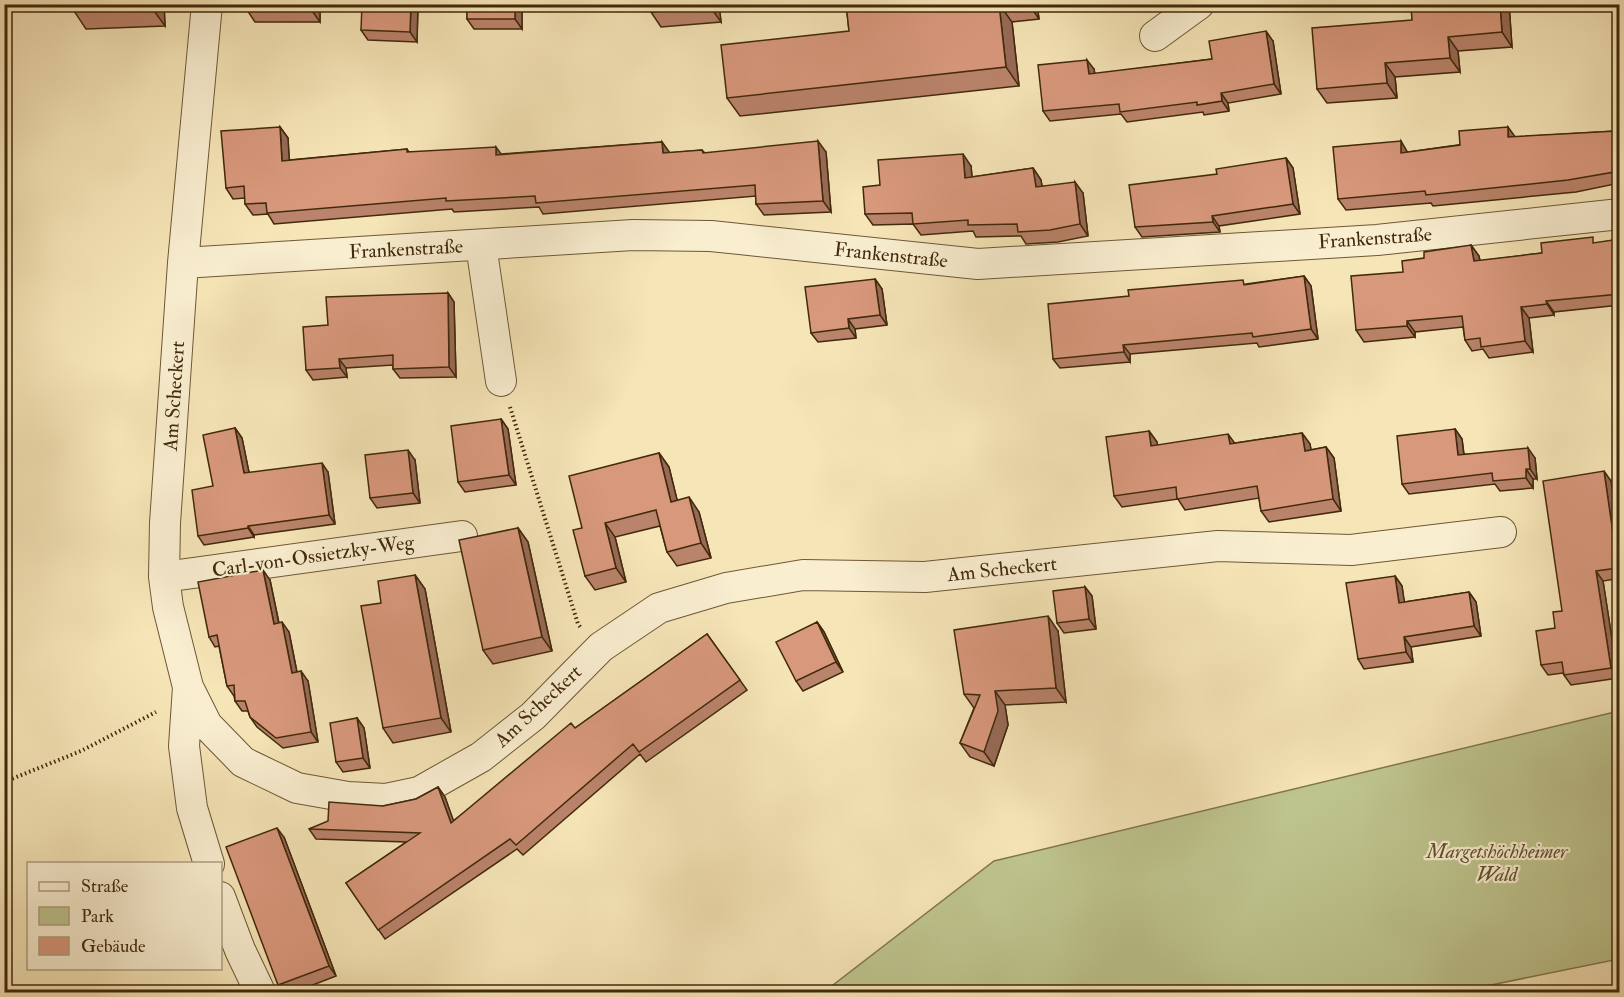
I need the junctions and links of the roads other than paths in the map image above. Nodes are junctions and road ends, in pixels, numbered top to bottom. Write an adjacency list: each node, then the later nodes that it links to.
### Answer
1 (207, 4): 6 (street, Am Scheckert)
2 (1198, 4): 3 (street)
3 (1155, 36)
4 (1609, 216): 5 (street, Frankenstraße)
5 (481, 245): 6 (street, Frankenstraße); 7 (street)
6 (183, 263): 10 (street, Am Scheckert)
7 (501, 381)
8 (1501, 532): 11 (street, Am Scheckert)
9 (462, 536): 10 (street, Carl-von-Ossietzky-Weg)
10 (164, 577): 11 (street, Am Scheckert)
11 (188, 687): 12 (street)
12 (208, 862)
13 (222, 902): 14 (street)
14 (260, 993)

